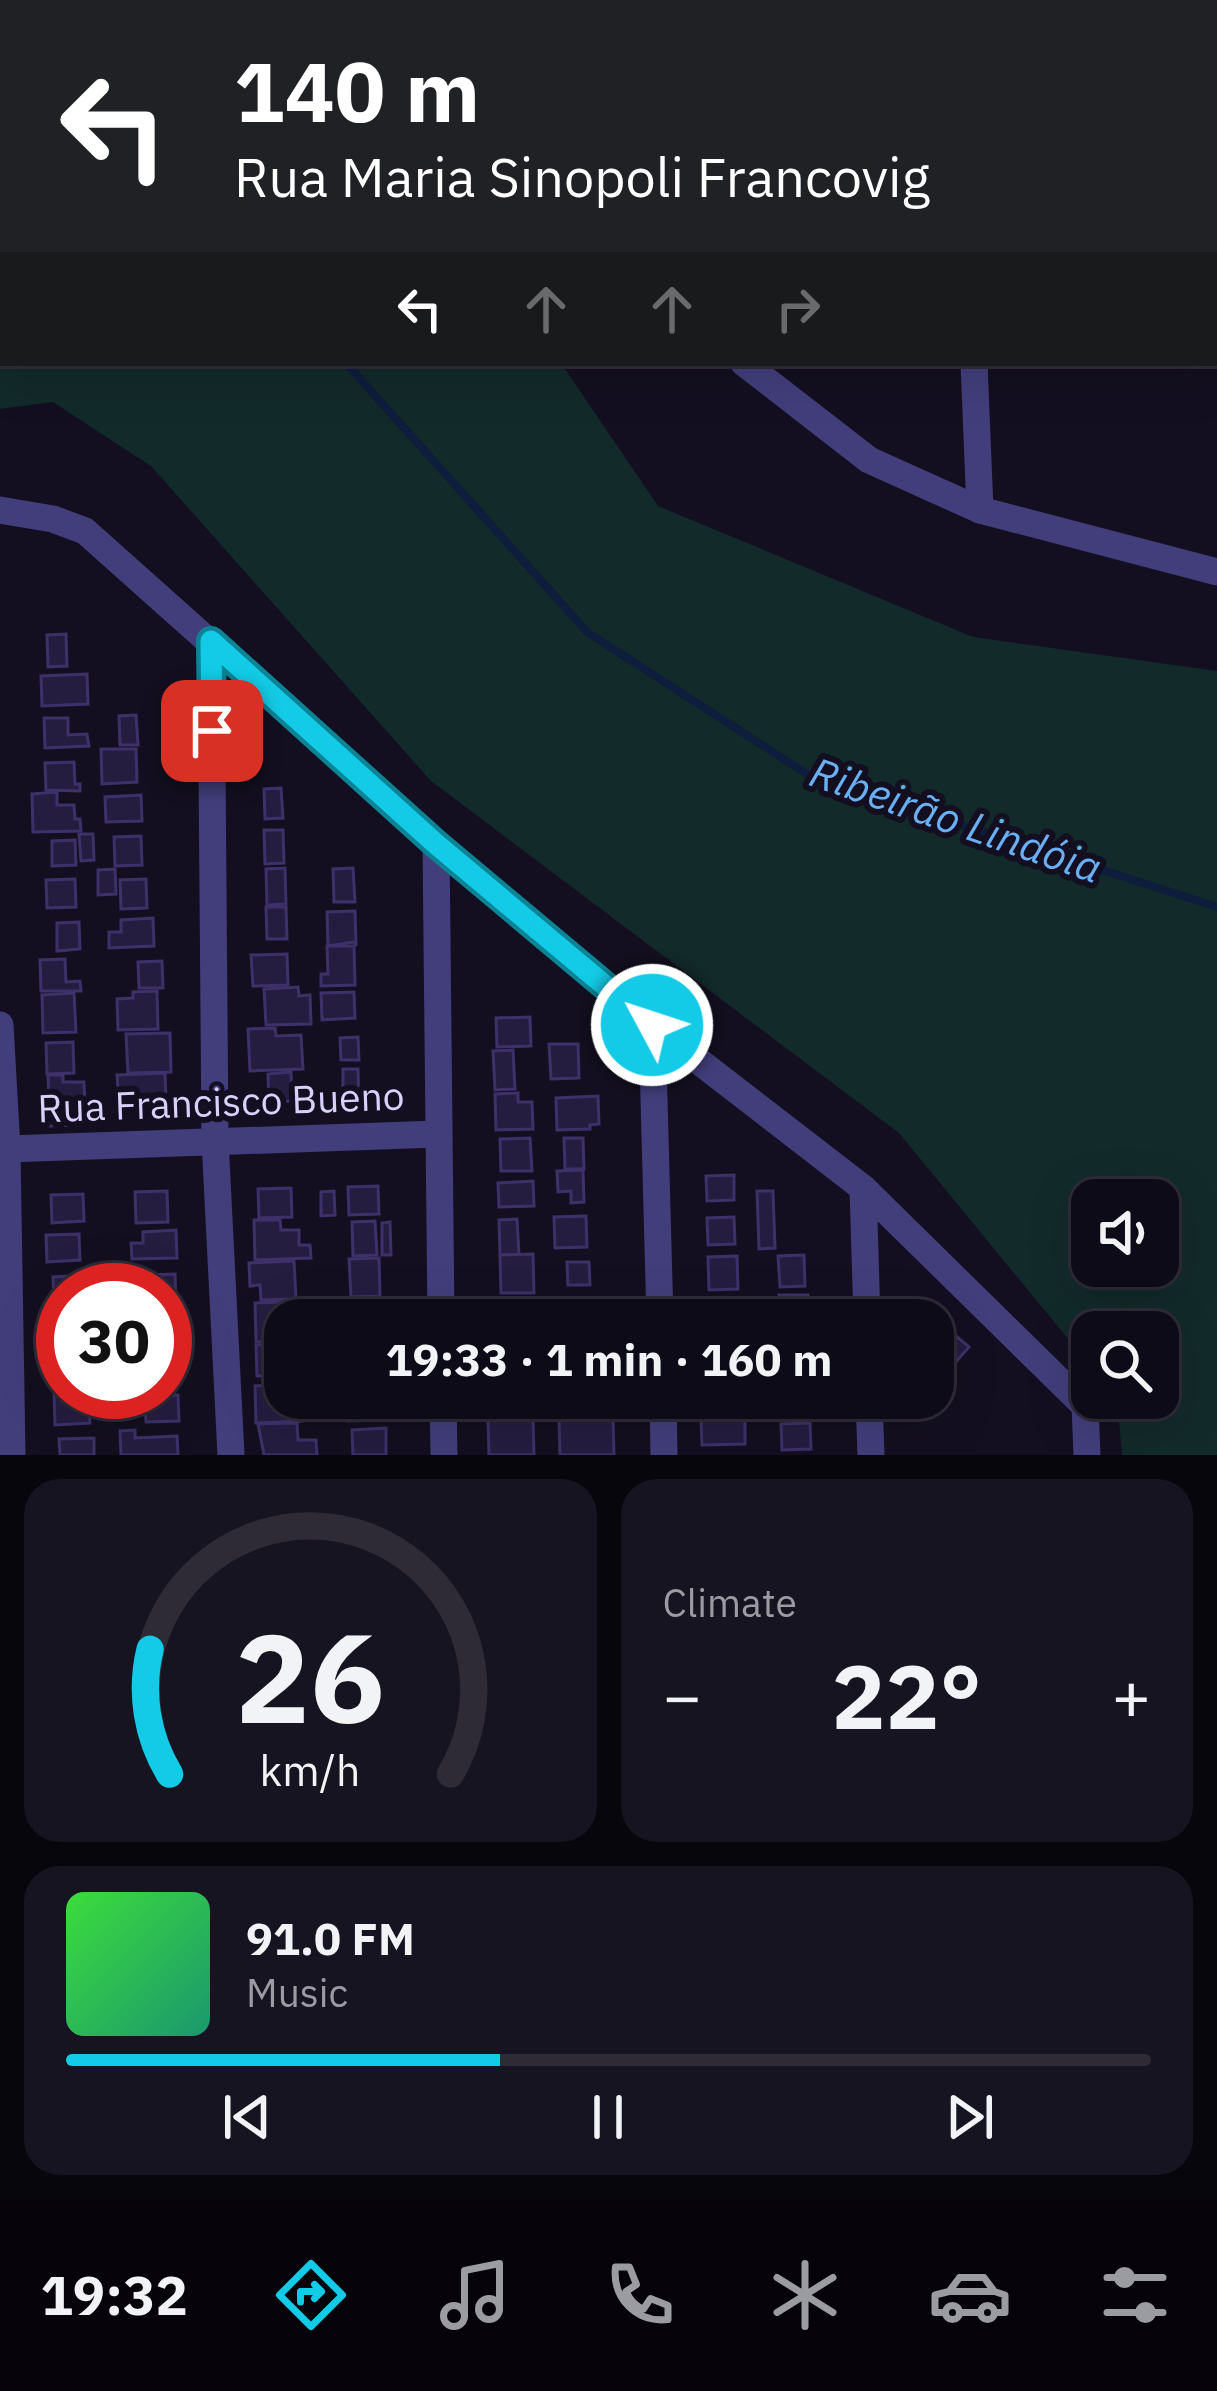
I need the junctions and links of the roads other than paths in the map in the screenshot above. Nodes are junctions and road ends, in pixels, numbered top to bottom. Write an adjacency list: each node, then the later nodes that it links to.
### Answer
1 (748, 366): 4 (street)
2 (974, 366): 4 (street)
3 (0, 510): 6 (street)
4 (980, 510): 5 (street)
5 (1217, 572)
6 (211, 641): 7 (street); 11 (street)
7 (436, 844): 9 (street); 10 (street)
8 (0, 1025): 12 (street)
9 (652, 1025): 13 (street); 16 (street)
10 (437, 1134): 11 (street, Rua Francisco Bueno); 15 (street)
11 (214, 1140): 12 (street, Rua Francisco Bueno); 22 (street)
12 (7, 1149): 14 (street)
13 (863, 1188): 17 (street); 26 (street)
14 (4, 1215): 21 (street)
15 (441, 1299)
16 (659, 1299)
17 (866, 1299)
18 (443, 1419): 23 (street)
19 (663, 1419): 24 (street)
20 (870, 1419): 25 (street)
21 (8, 1438)
22 (231, 1455)
23 (444, 1455)
24 (664, 1455)
25 (871, 1455)
26 (1087, 1455)

